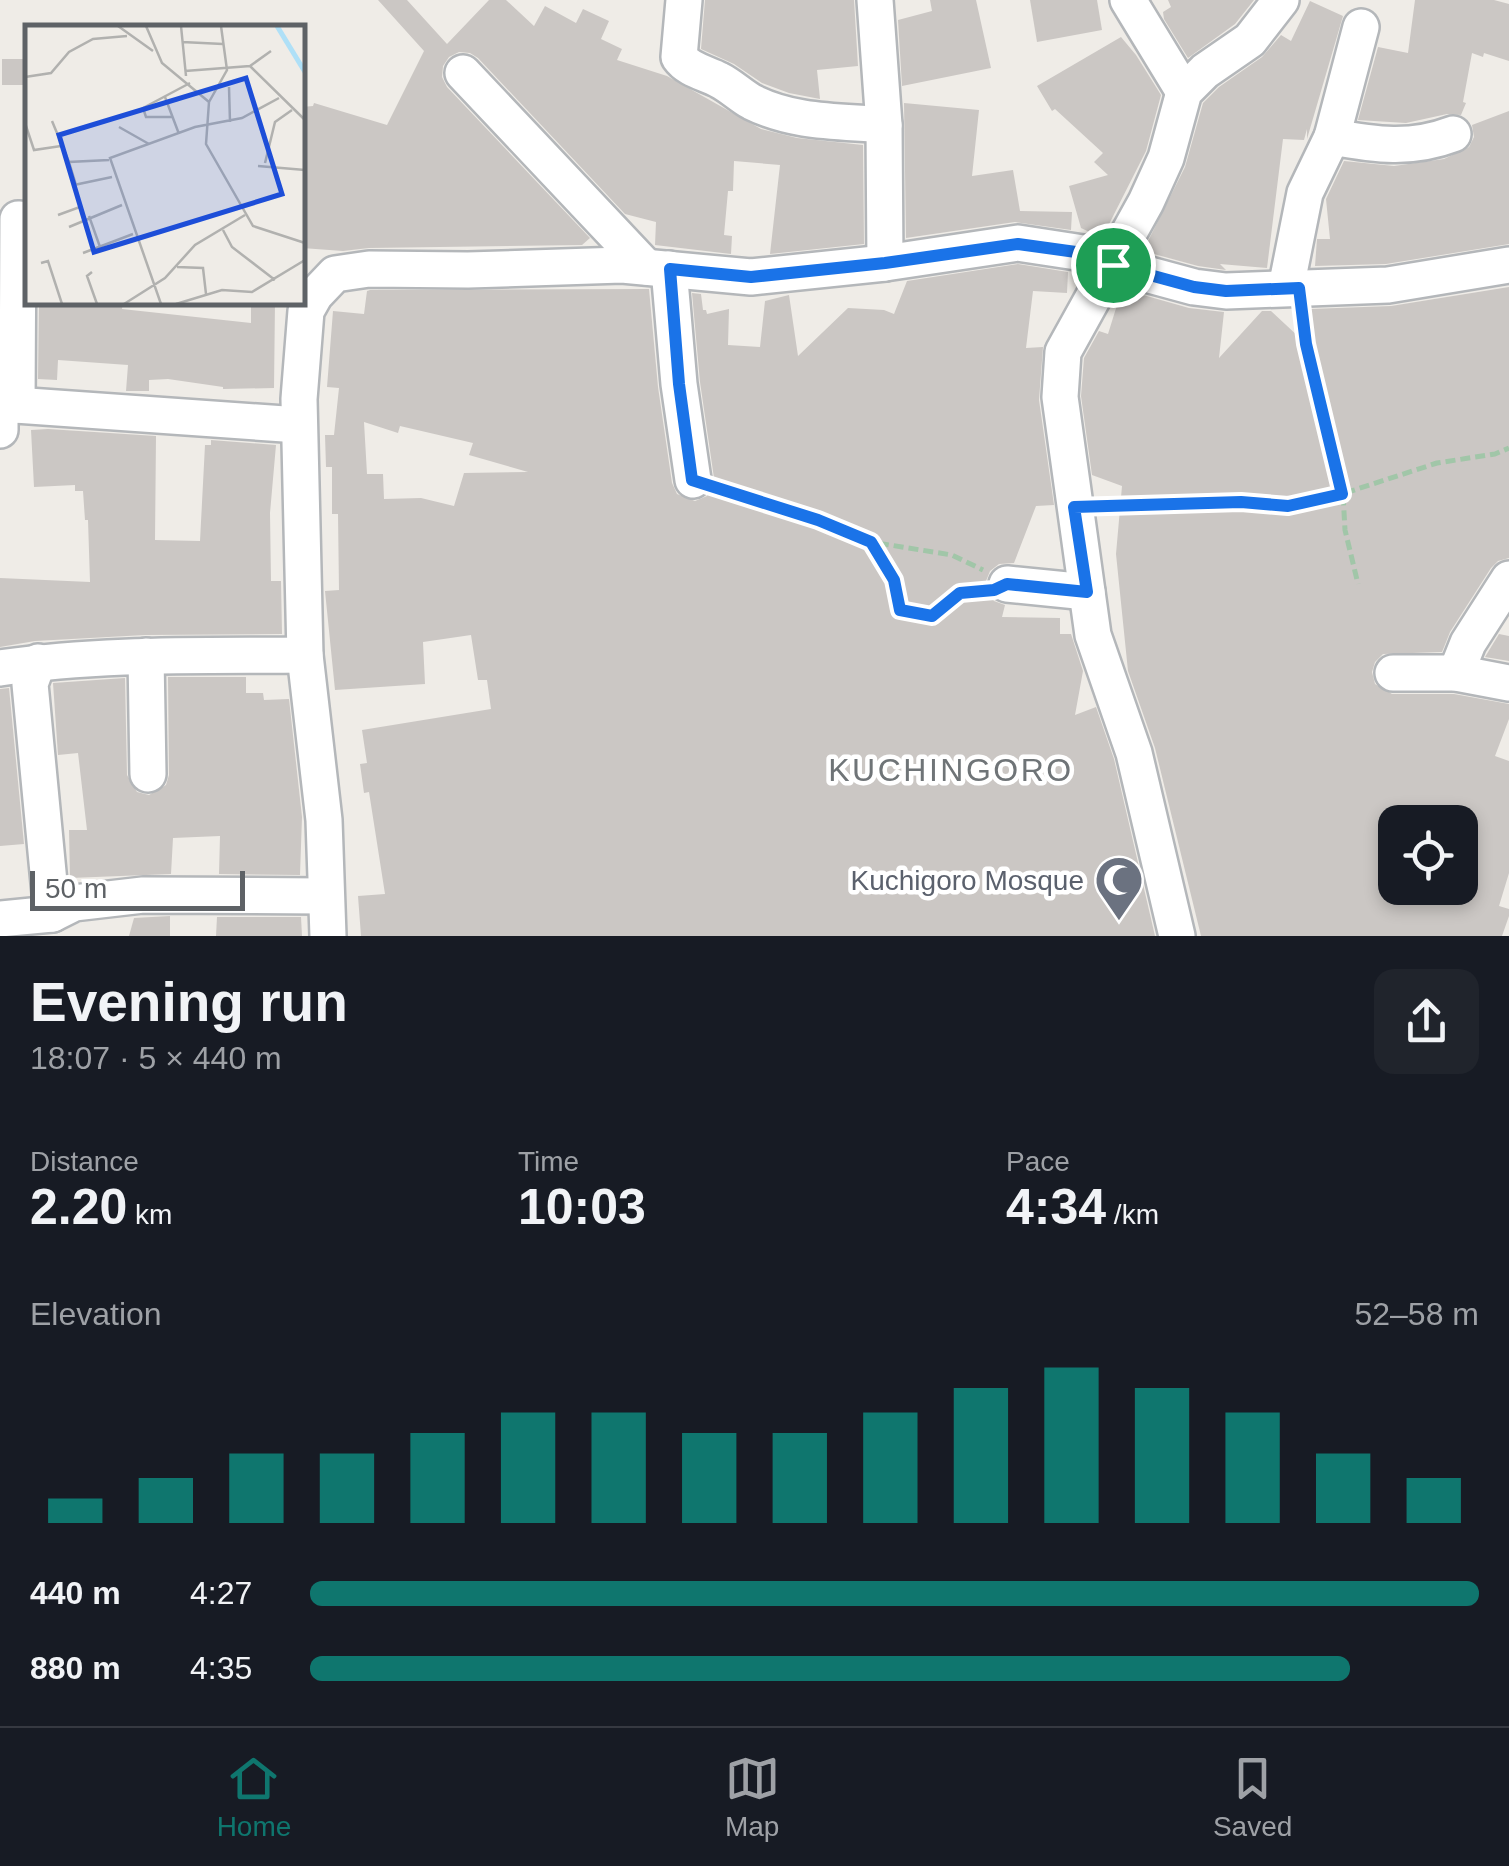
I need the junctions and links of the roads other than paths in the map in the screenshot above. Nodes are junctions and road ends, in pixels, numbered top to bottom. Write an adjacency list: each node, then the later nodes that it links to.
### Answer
1 (684, 0): 8 (street)
2 (875, 0): 8 (street)
3 (1128, 0): 7 (street)
4 (1281, 0): 7 (street)
5 (1361, 27): 10 (street)
6 (463, 73): 15 (street)
7 (1184, 92): 13 (street)
8 (884, 124): 12 (street)
9 (1453, 134): 10 (street)
10 (1332, 137): 17 (street)
11 (15, 217): 18 (street)
12 (885, 263): 13 (street); 15 (street)
13 (1113, 265): 17 (street); 23 (street)
14 (1509, 265): 17 (street)
15 (658, 268): 16 (street); 20 (street)
16 (309, 288): 19 (street)
17 (1293, 288)
18 (8, 418): 19 (street)
19 (299, 425): 25 (street)
20 (692, 480)
21 (1509, 579): 28 (street)
22 (1007, 584): 23 (street)
23 (1087, 592): 36 (street)
24 (146, 656): 25 (street); 26 (street); 31 (street)
25 (305, 656): 32 (street)
26 (38, 662): 27 (street); 33 (street)
27 (0, 668)
28 (1456, 672): 29 (street); 30 (street)
29 (1393, 673)
30 (1509, 684)
31 (148, 774)
32 (324, 896): 33 (street); 35 (street)
33 (52, 914): 34 (street)
34 (0, 918)
35 (328, 936)
36 (1177, 936)

